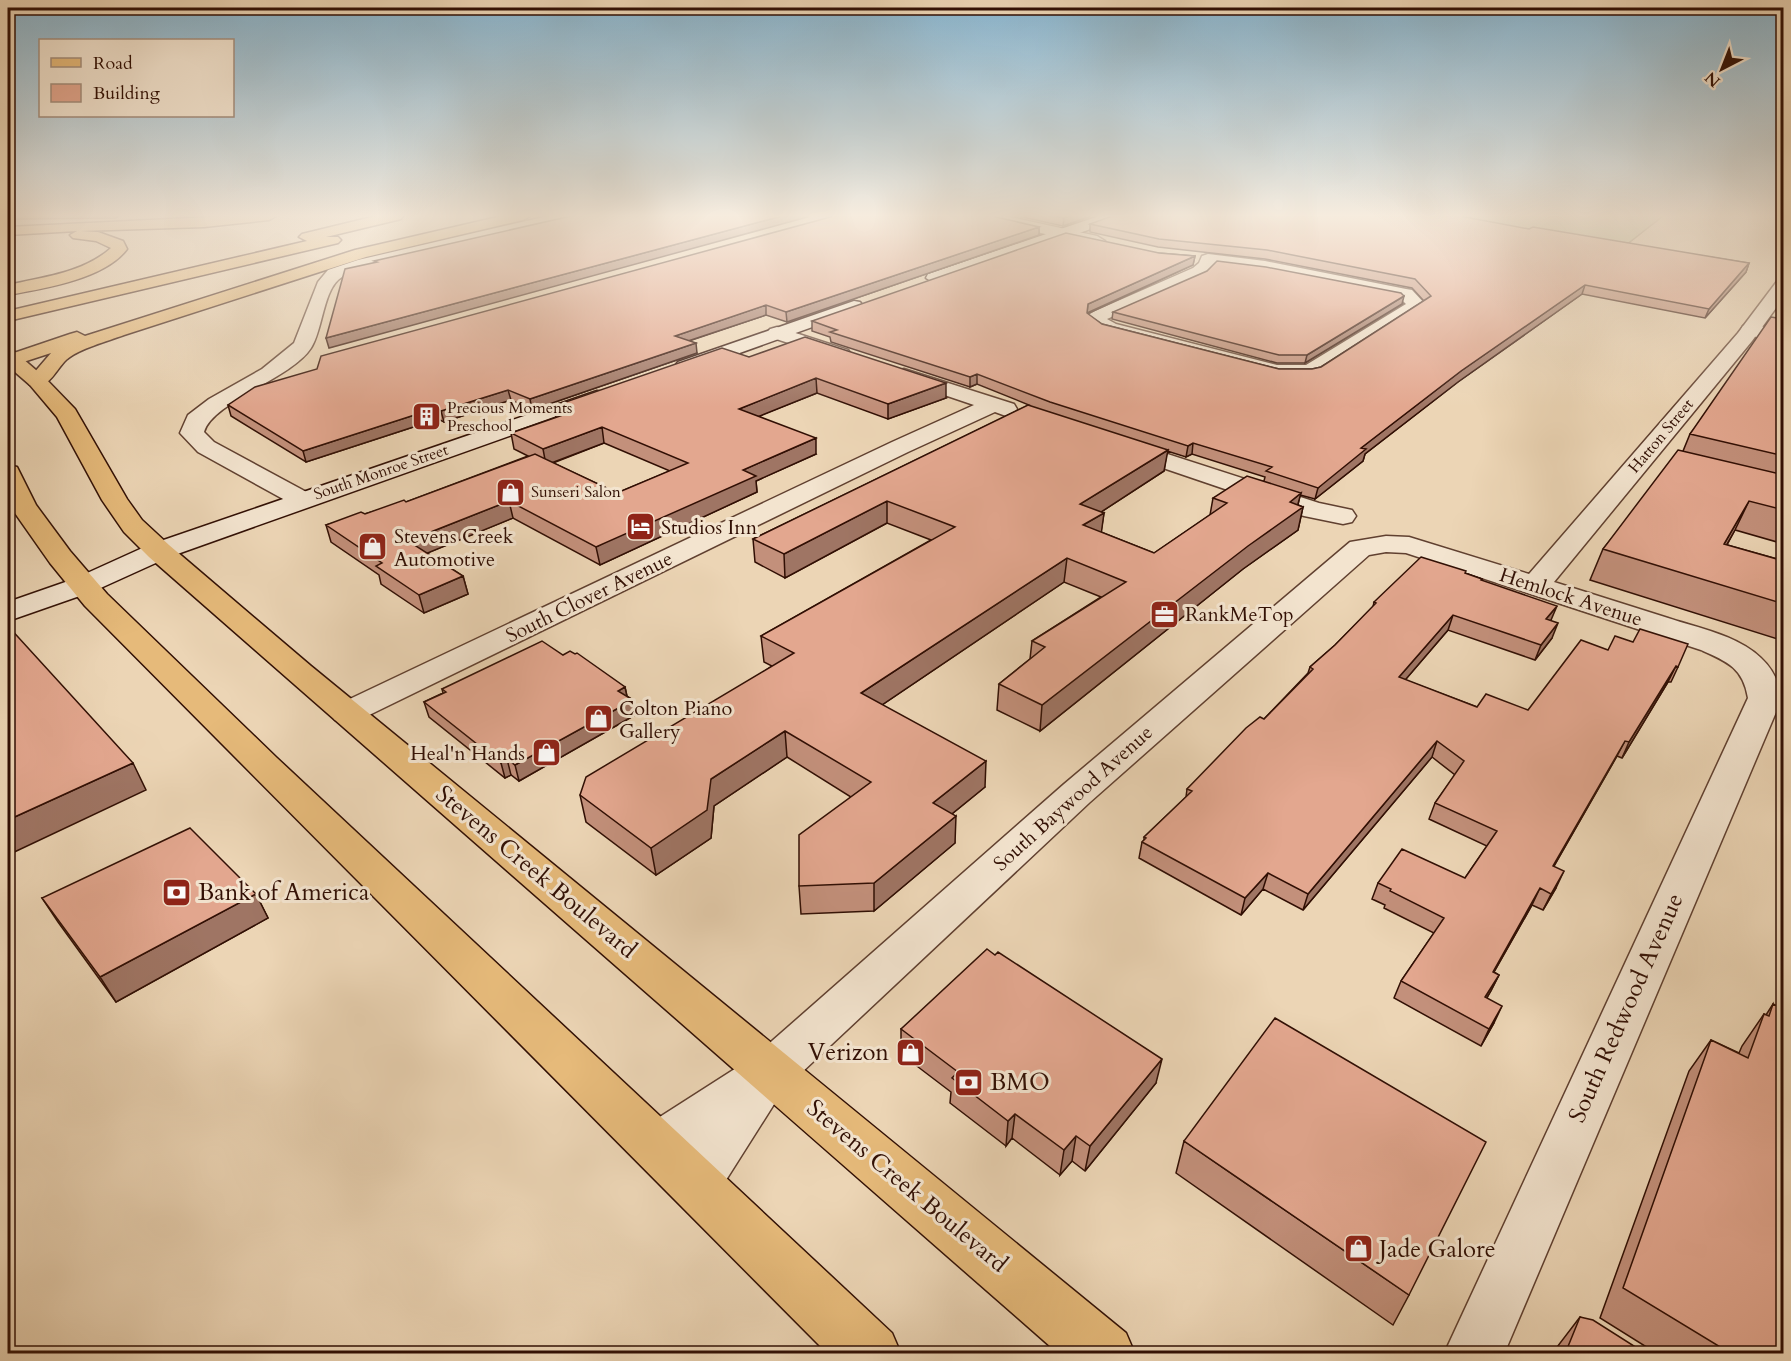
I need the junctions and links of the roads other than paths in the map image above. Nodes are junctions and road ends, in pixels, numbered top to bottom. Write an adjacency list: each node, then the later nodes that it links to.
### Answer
1 (45, 280): 13 (main road)
2 (89, 280): 14 (main road)
3 (125, 280): 16 (main road)
4 (166, 280): 17 (main road)
5 (272, 280): 21 (main road)
6 (272, 280): 25 (main road)
7 (329, 280): 23 (street)
8 (932, 280): 11 (street)
9 (1182, 280): 10 (street)
10 (1333, 280)
11 (922, 283)
12 (1784, 284): 18 (street, Hatton Street)
13 (8, 290)
14 (8, 299)
15 (866, 302): 19 (street)
16 (8, 307)
17 (8, 316)
18 (1750, 330): 20 (street); 36 (street, Hatton Street)
19 (777, 333): 24 (street); 27 (street)
20 (1784, 337)
21 (9, 359): 25 (main road, Stevens Creek Boulevard)
22 (313, 361): 23 (street)
23 (269, 373): 31 (street)
24 (665, 373)
25 (37, 381): 34 (main road, Stevens Creek Boulevard)
26 (616, 390): 31 (street, South Monroe Street)
27 (993, 405): 28 (street); 40 (street, South Clover Avenue)
28 (1027, 416)
29 (1106, 441): 32 (street)
30 (8, 472): 35 (main road)
31 (303, 500): 34 (street, South Monroe Street)
32 (1343, 516)
33 (1386, 544): 36 (street, Hemlock Avenue); 41 (street, South Baywood Avenue)
34 (159, 551): 35 (street, South Monroe Street); 40 (main road, Stevens Creek Boulevard)
35 (78, 578): 37 (street); 38 (street); 42 (main road)
36 (1535, 586): 39 (street, Hemlock Avenue)
37 (8, 592)
38 (8, 612)
39 (1751, 664): 45 (street, South Redwood Avenue)
40 (347, 713): 41 (main road, Stevens Creek Boulevard)
41 (772, 1071): 42 (street, South Baywood Avenue); 44 (main road, Stevens Creek Boulevard)
42 (677, 1163): 43 (main road)
43 (871, 1353)
44 (1105, 1353)
45 (1473, 1353)

